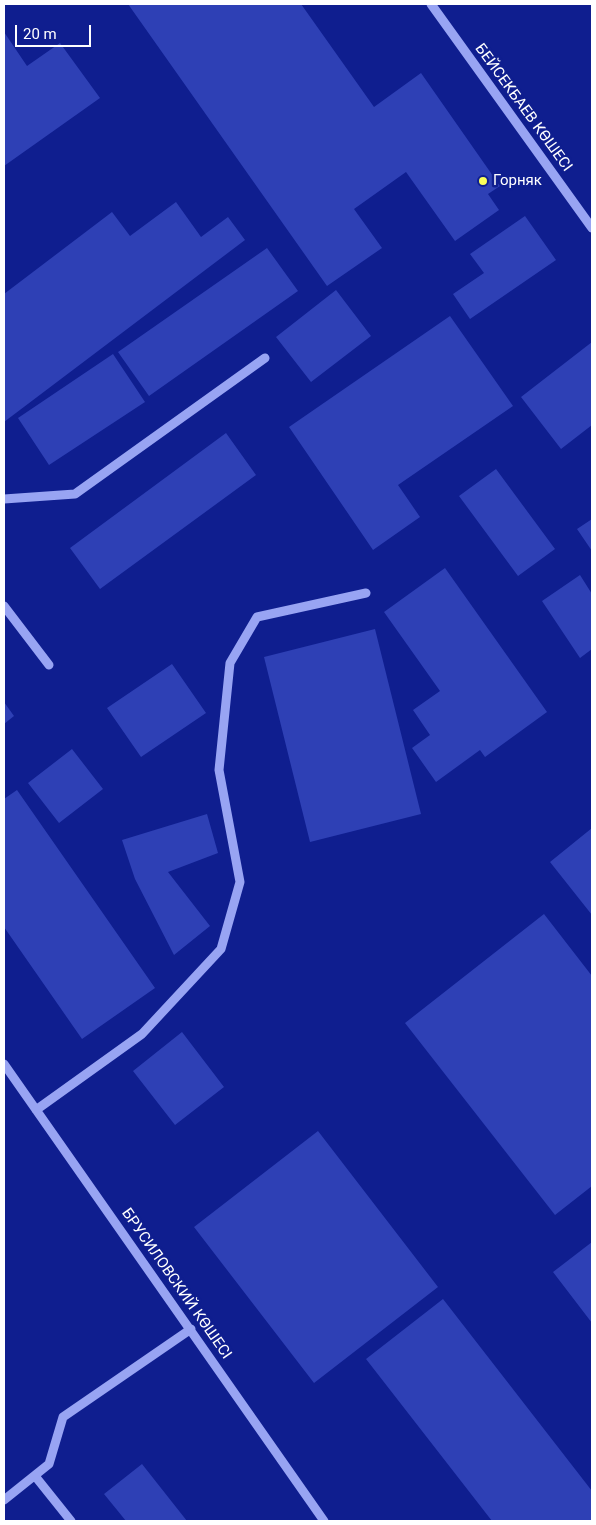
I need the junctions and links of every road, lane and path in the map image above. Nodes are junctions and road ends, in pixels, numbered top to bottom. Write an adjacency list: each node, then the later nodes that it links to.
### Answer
1 (432, 4): 2 (street, БЕЙСЕКБАЕВ КӨШЕСІ)
2 (592, 228)
3 (265, 358): 4 (street)
4 (4, 499)
5 (366, 594): 9 (street)
6 (4, 606): 7 (street)
7 (49, 665)
8 (4, 1064): 9 (street, БРУСИЛОВСКИЙ КӨШЕСІ)
9 (36, 1110): 10 (street, БРУСИЛОВСКИЙ КӨШЕСІ)
10 (191, 1329): 11 (street); 14 (street, БРУСИЛОВСКИЙ КӨШЕСІ)
11 (35, 1476): 12 (street); 13 (street)
12 (4, 1500)
13 (71, 1521)
14 (324, 1521)

